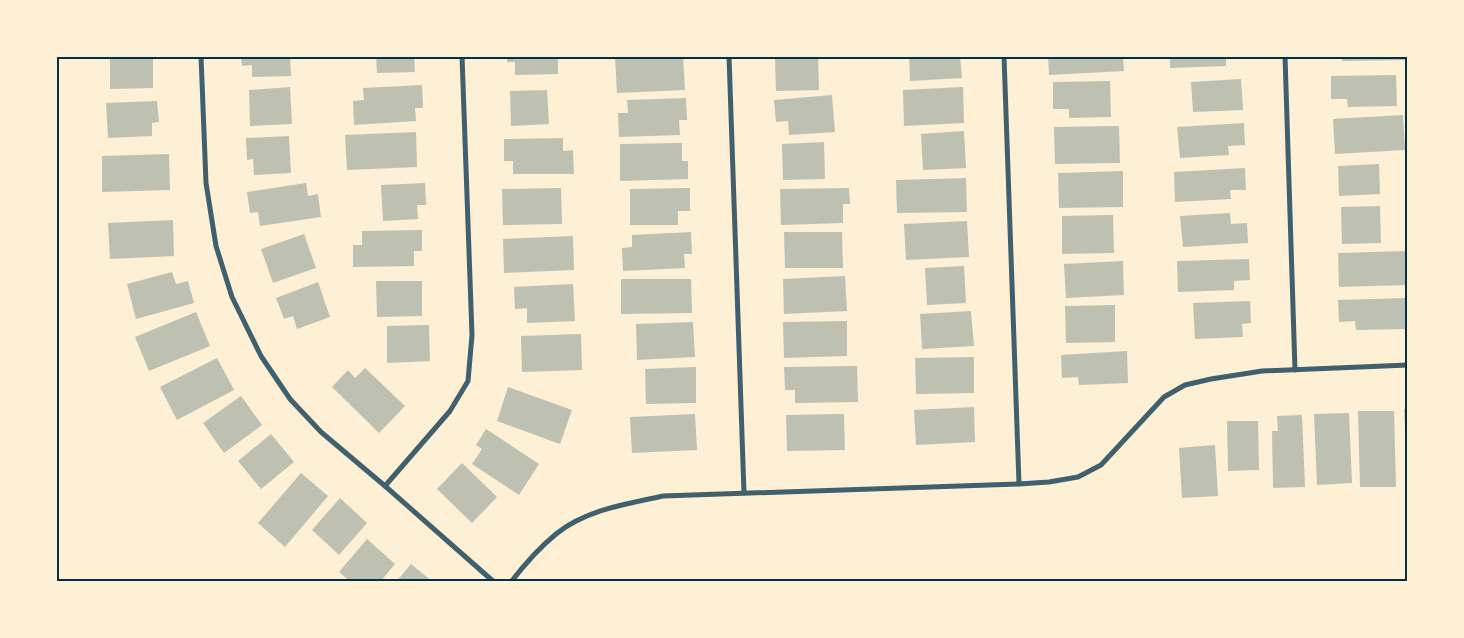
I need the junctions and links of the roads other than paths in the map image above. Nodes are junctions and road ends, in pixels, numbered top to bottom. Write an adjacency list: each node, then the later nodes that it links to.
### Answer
1 (201, 56): 9 (street)
2 (462, 56): 9 (street)
3 (729, 56): 10 (street)
4 (1004, 56): 8 (street)
5 (1284, 56): 7 (street)
6 (1408, 365): 7 (street)
7 (1295, 370): 8 (street)
8 (1019, 484): 10 (street)
9 (385, 486): 11 (street)
10 (744, 493): 12 (street)
11 (494, 582)
12 (511, 582)

